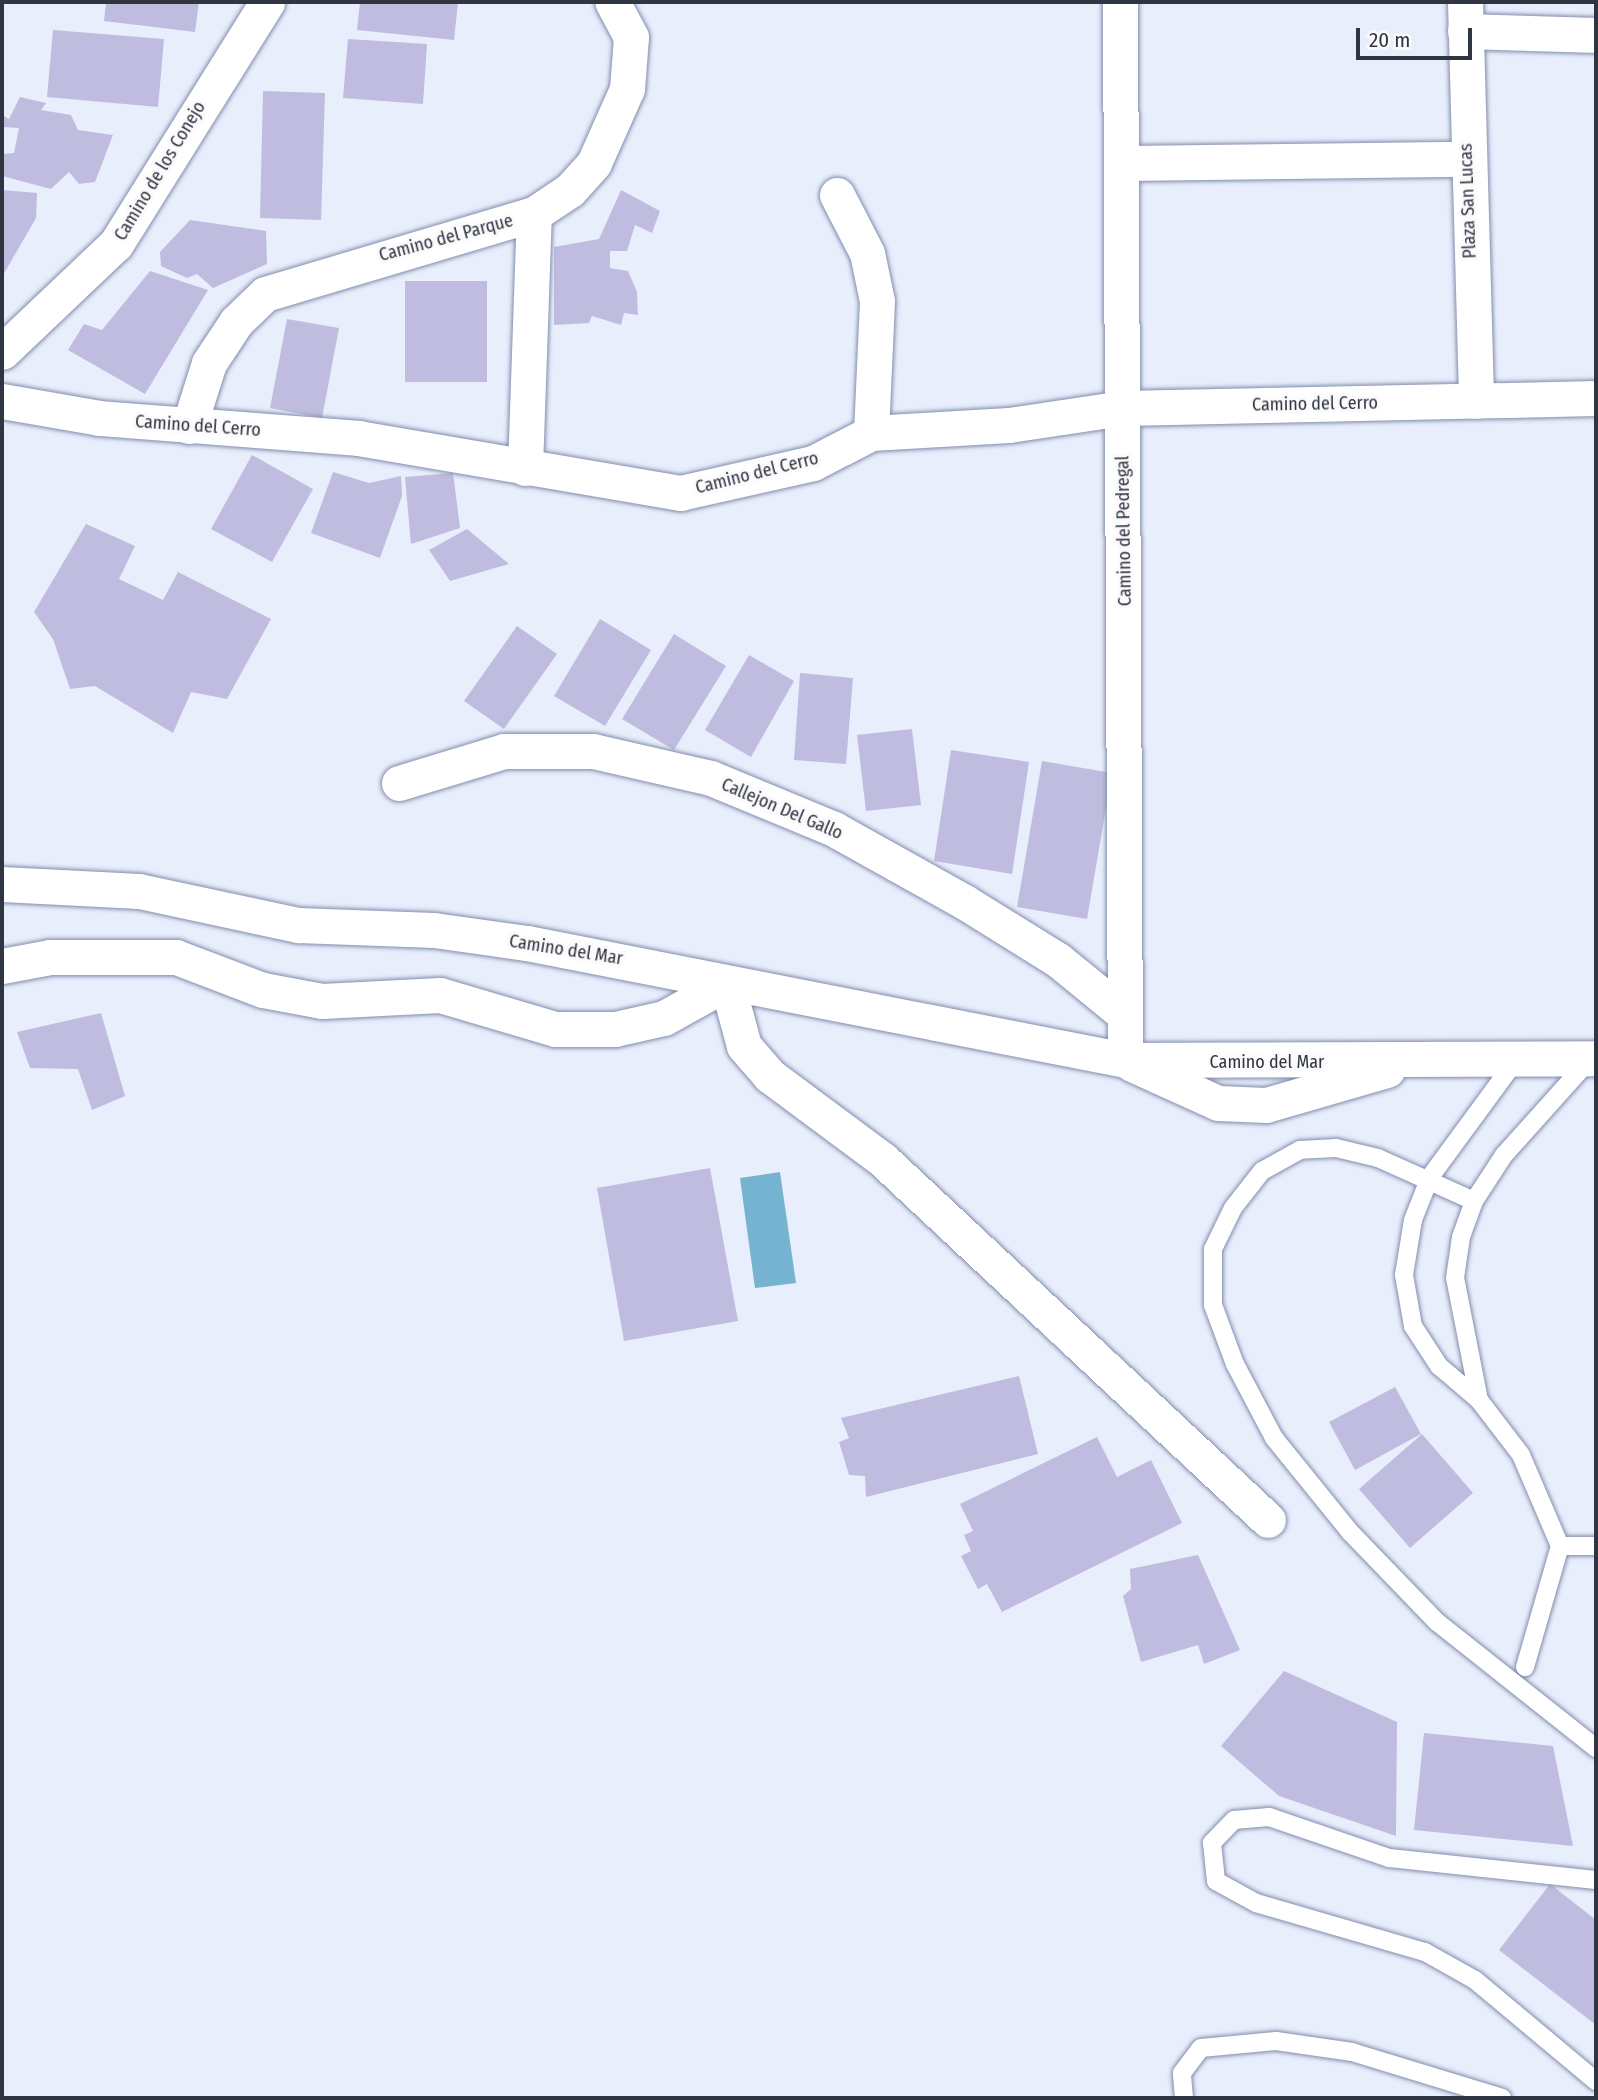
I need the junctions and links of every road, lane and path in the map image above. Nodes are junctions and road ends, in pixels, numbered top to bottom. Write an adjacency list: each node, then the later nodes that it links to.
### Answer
1 (267, 2): 10 (street, Camino de los Conejo)
2 (612, 2): 9 (street, Camino del Parque)
3 (1120, 2): 7 (street, Camino del Pedregal)
4 (1465, 16): 5 (street); 6 (street, Plaza San Lucas)
5 (1596, 35)
6 (1466, 159): 7 (street); 13 (street, Plaza San Lucas)
7 (1124, 163): 14 (street, Camino del Pedregal)
8 (837, 195): 16 (street)
9 (534, 214): 15 (street, Camino del Parque); 17 (street)
10 (2, 352)
11 (1596, 398): 13 (street, Camino del Cerro)
12 (2, 401): 15 (street, Camino del Cerro)
13 (1476, 401): 14 (street, Camino del Cerro)
14 (1123, 408): 16 (street, Camino del Cerro); 22 (street, Camino del Pedregal)
15 (189, 426): 17 (street, Camino del Cerro)
16 (871, 433): 17 (street, Camino del Cerro)
17 (526, 468)
18 (399, 783): 22 (street, Callejon Del Gallo)
19 (2, 884): 21 (street, Camino del Mar)
20 (2, 966): 21 (street)
21 (727, 983): 24 (street, Camino del Mar); 29 (street)
22 (1123, 1013): 24 (street, Camino del Pedregal)
23 (1593, 1059): 25 (street, Camino del Mar); 27 (lane)
24 (1125, 1060): 25 (street, Camino del Mar)
25 (1516, 1060): 26 (lane)
26 (1430, 1177): 27 (lane); 28 (lane); 33 (lane)
27 (1474, 1201): 28 (lane)
28 (1479, 1400): 30 (lane)
29 (1268, 1520)
30 (1560, 1546): 31 (lane); 32 (lane)
31 (1596, 1546)
32 (1525, 1667)
33 (1596, 1748)
34 (1596, 1880): 35 (lane)
35 (1596, 2081)
36 (1184, 2098): 37 (lane)
37 (1502, 2098)

